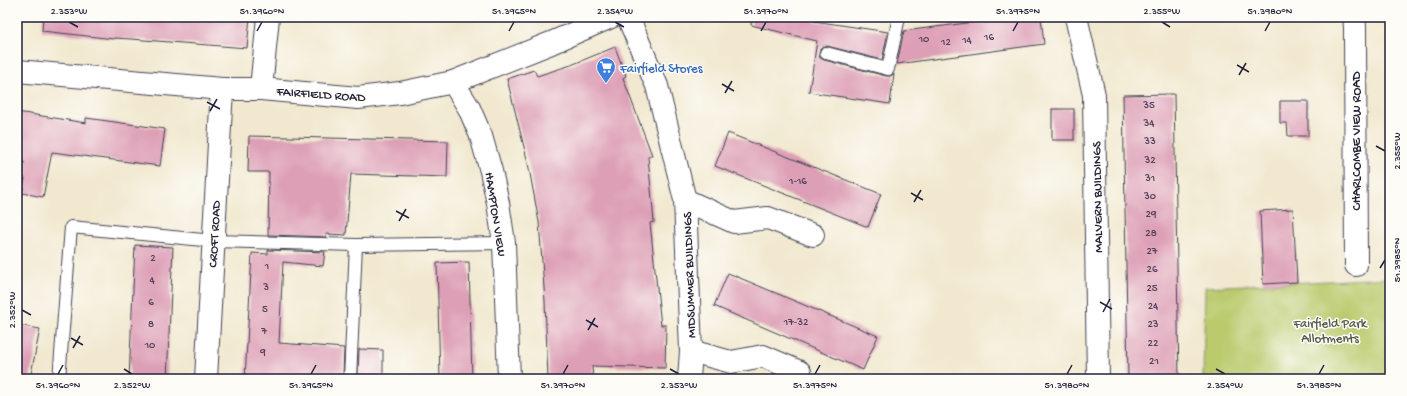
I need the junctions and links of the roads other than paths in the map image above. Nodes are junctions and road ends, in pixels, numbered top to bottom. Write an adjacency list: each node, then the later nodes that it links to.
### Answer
1 (268, 17): 11 (street)
2 (612, 17): 9 (street, FAIRFIELD ROAD)
3 (628, 17): 12 (street, MIDSUMMER BUILDINGS)
4 (899, 17): 7 (lane)
5 (1076, 17): 25 (street, MALVERN BUILDINGS)
6 (1354, 17): 17 (street, CHARLCOMBE VIEW ROAD)
7 (826, 53)
8 (17, 71): 10 (street, FAIRFIELD ROAD)
9 (453, 82): 11 (street, FAIRFIELD ROAD); 15 (street, HAMPTON VIEW)
10 (222, 89): 11 (street, FAIRFIELD ROAD); 14 (street, CROFT ROAD)
11 (261, 89)
12 (685, 200): 13 (street, MIDSUMMER BUILDINGS); 18 (street, MIDSUMMER BUILDINGS)
13 (813, 235)
14 (213, 241): 16 (lane); 20 (lane); 21 (street, CROFT ROAD)
15 (504, 243): 16 (lane); 23 (street, HAMPTON VIEW)
16 (356, 245): 22 (lane)
17 (1356, 265)
18 (691, 351): 19 (street, MIDSUMMER BUILDINGS); 24 (street, MIDSUMMER BUILDINGS)
19 (800, 372)
20 (59, 379)
21 (206, 379)
22 (350, 379)
23 (509, 379)
24 (689, 379)
25 (1098, 379)

